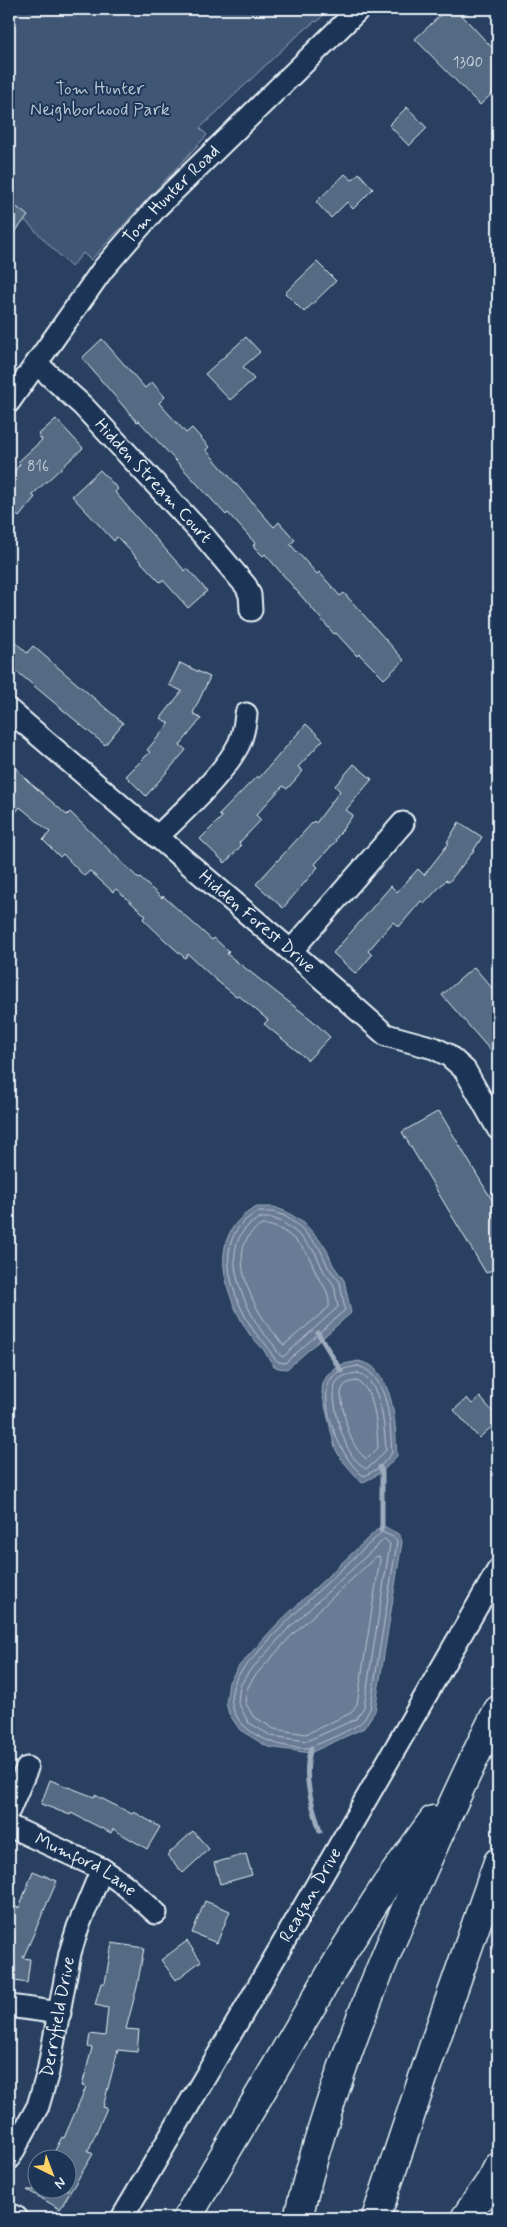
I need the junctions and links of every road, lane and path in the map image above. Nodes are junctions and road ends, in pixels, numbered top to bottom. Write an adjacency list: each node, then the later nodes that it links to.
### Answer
1 (359, 9): 2 (street, Tom Hunter Road)
2 (37, 364): 3 (street, Tom Hunter Road); 4 (street, Hidden Stream Court)
3 (9, 402)
4 (251, 610)
5 (9, 710): 8 (street, Hidden Forest Drive)
6 (246, 714): 8 (street)
7 (403, 823): 9 (street)
8 (157, 836): 9 (street, Hidden Forest Drive)
9 (291, 951): 10 (street, Hidden Forest Drive)
10 (498, 1129)
11 (498, 1570): 26 (street, Reagan Drive)
12 (498, 1710): 14 (highway)
13 (27, 1768): 15 (street)
14 (465, 1777): 27 (highway); 28 (highway)
15 (9, 1810)
16 (9, 1826): 18 (street, Mumford Lane)
17 (498, 1862): 29 (highway)
18 (102, 1870): 19 (street, Mumford Lane); 21 (street, Derryfield Drive)
19 (156, 1913)
20 (9, 2006): 21 (street)
21 (60, 2014): 22 (street, Derryfield Drive)
22 (9, 2159)
23 (498, 2167): 30 (highway)
24 (9, 2214): 25 (street)
25 (17, 2218)
26 (122, 2218)
27 (187, 2218)
28 (298, 2218)
29 (376, 2218)
30 (464, 2218)

